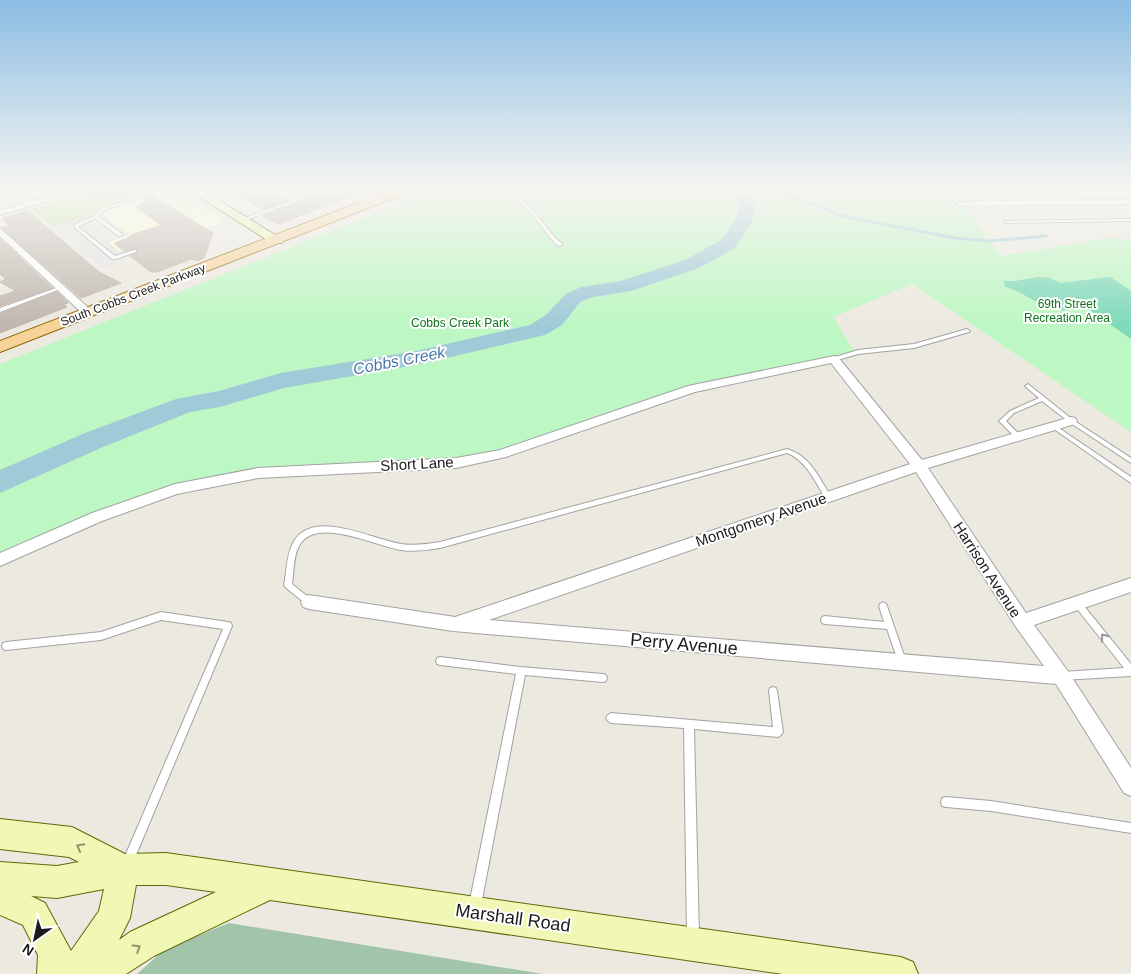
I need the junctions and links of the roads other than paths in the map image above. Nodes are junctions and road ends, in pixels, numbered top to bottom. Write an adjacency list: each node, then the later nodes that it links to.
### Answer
1 (4, 234): 9 (street)
2 (85, 234): 8 (lane)
3 (269, 234): 6 (main road)
4 (291, 234): 6 (main road, South Cobbs Creek Parkway)
5 (550, 234): 7 (lane)
6 (277, 240): 11 (main road, South Cobbs Creek Parkway)
7 (560, 245)
8 (134, 251)
9 (62, 288): 10 (lane); 11 (street)
10 (0, 310)
11 (88, 313): 13 (main road, South Cobbs Creek Parkway)
12 (967, 331): 14 (lane)
13 (0, 347)
14 (834, 359): 21 (street, Harrison Avenue); 24 (street, Short Lane)
15 (1028, 386): 16 (lane)
16 (1043, 398): 17 (lane); 19 (lane)
17 (1070, 421): 18 (street, Montgomery Avenue); 20 (lane)
18 (1052, 426): 19 (street, Montgomery Avenue); 22 (lane)
19 (1018, 436): 21 (street, Montgomery Avenue)
20 (1131, 461)
21 (919, 466): 23 (street, Montgomery Avenue); 30 (street, Harrison Avenue)
22 (1131, 480)
23 (828, 497): 26 (lane); 31 (street, Montgomery Avenue)
24 (0, 560)
25 (1131, 585): 27 (street)
26 (309, 602): 31 (street, Perry Avenue)
27 (1078, 603): 30 (street); 37 (lane, one-way to 27)
28 (883, 606): 32 (lane)
29 (825, 620): 32 (lane)
30 (1022, 622): 38 (street, Harrison Avenue)
31 (453, 624): 35 (street, Perry Avenue)
32 (890, 626): 35 (lane)
33 (6, 646): 47 (lane)
34 (440, 661): 36 (lane)
35 (902, 662): 38 (street, Perry Avenue)
36 (521, 671): 39 (lane); 51 (lane)
37 (1131, 672): 38 (lane)
38 (1061, 676): 43 (street, Harrison Avenue)
39 (604, 678)
40 (774, 691): 42 (lane)
41 (611, 718): 42 (lane)
42 (689, 724): 52 (lane)
43 (1131, 786)
44 (946, 802): 45 (lane)
45 (1131, 828)
46 (0, 834): 47 (main road, one-way to 46)
47 (123, 870): 48 (main road, Marshall Road); 49 (main road, Marshall Road); 54 (main road)
48 (0, 878)
49 (270, 883): 51 (main road, Marshall Road); 55 (main road, one-way to 49)
50 (0, 898): 53 (main road)
51 (474, 913): 52 (main road, Marshall Road)
52 (694, 944): 56 (main road, Marshall Road)
53 (54, 974)
54 (75, 974)
55 (96, 974)
56 (901, 974)

